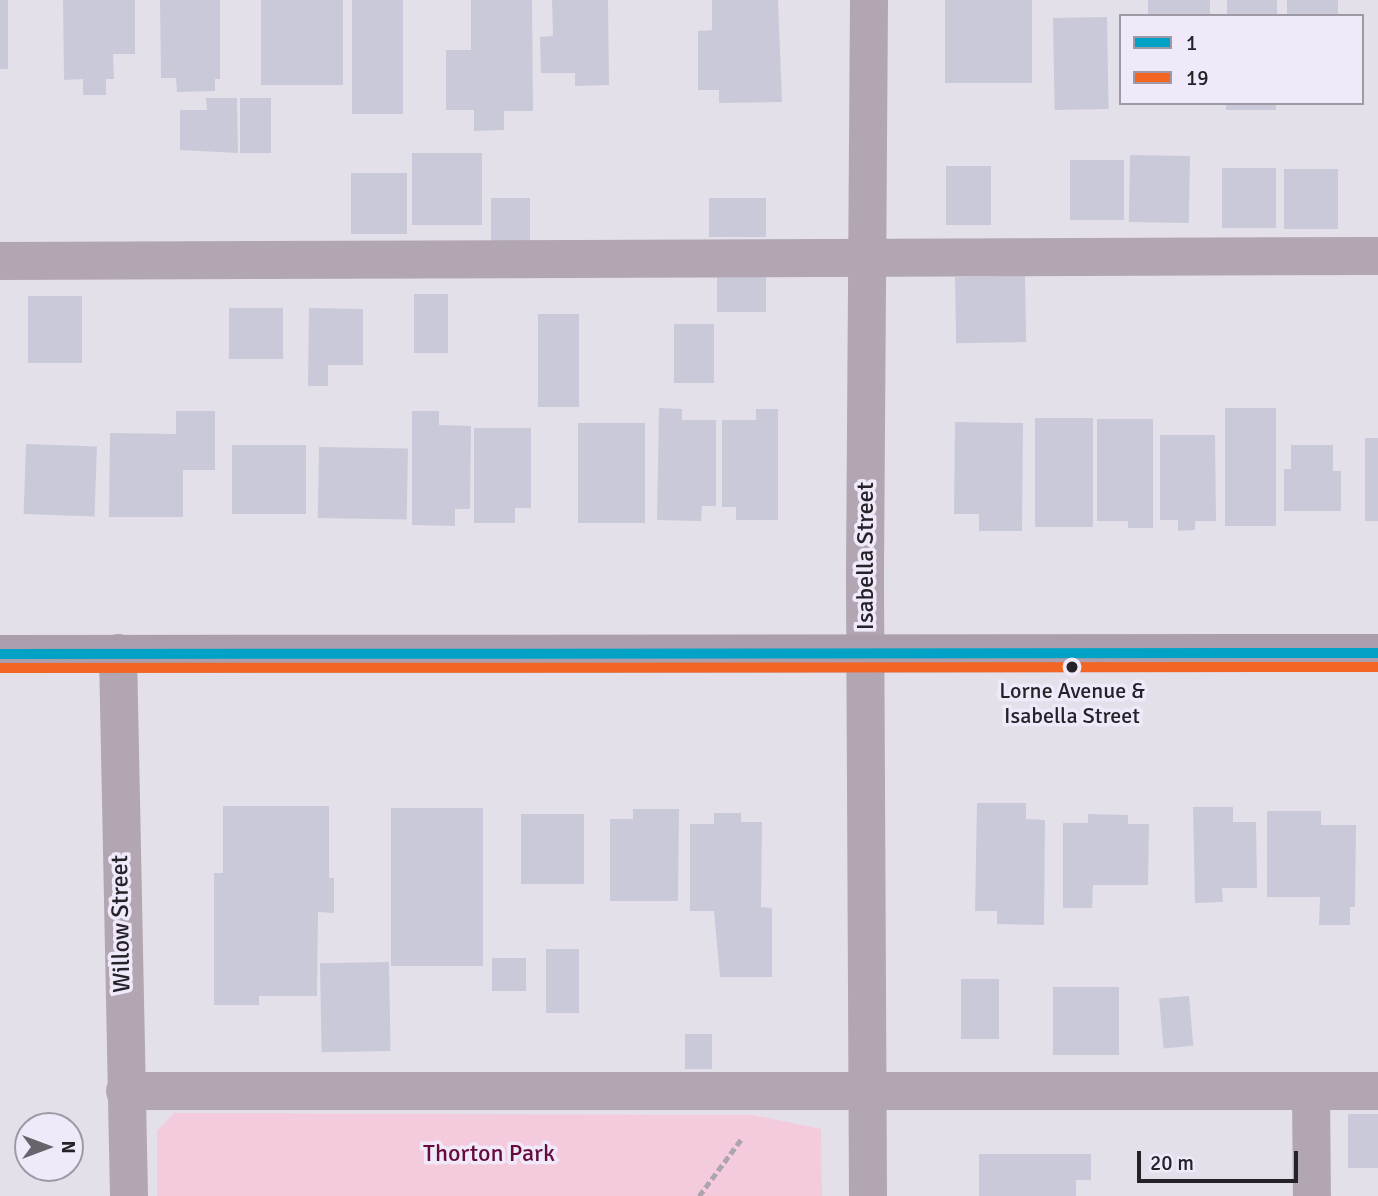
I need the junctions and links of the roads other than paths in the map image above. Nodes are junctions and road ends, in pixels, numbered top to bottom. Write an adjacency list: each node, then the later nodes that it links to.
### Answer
1 (869, 0): 3 (street, Isabella Street)
2 (1378, 256): 3 (street)
3 (869, 257): 4 (street); 6 (street, Isabella Street)
4 (0, 261)
5 (118, 653): 6 (main road); 8 (main road); 9 (street, Willow Street)
6 (866, 653): 7 (main road); 10 (street, Isabella Street)
7 (1378, 653)
8 (0, 654)
9 (125, 1091): 10 (street); 13 (street, Willow Street)
10 (868, 1091): 11 (street); 14 (street, Isabella Street)
11 (1311, 1091): 12 (street); 15 (street)
12 (1378, 1091)
13 (129, 1196)
14 (868, 1196)
15 (1312, 1196)

